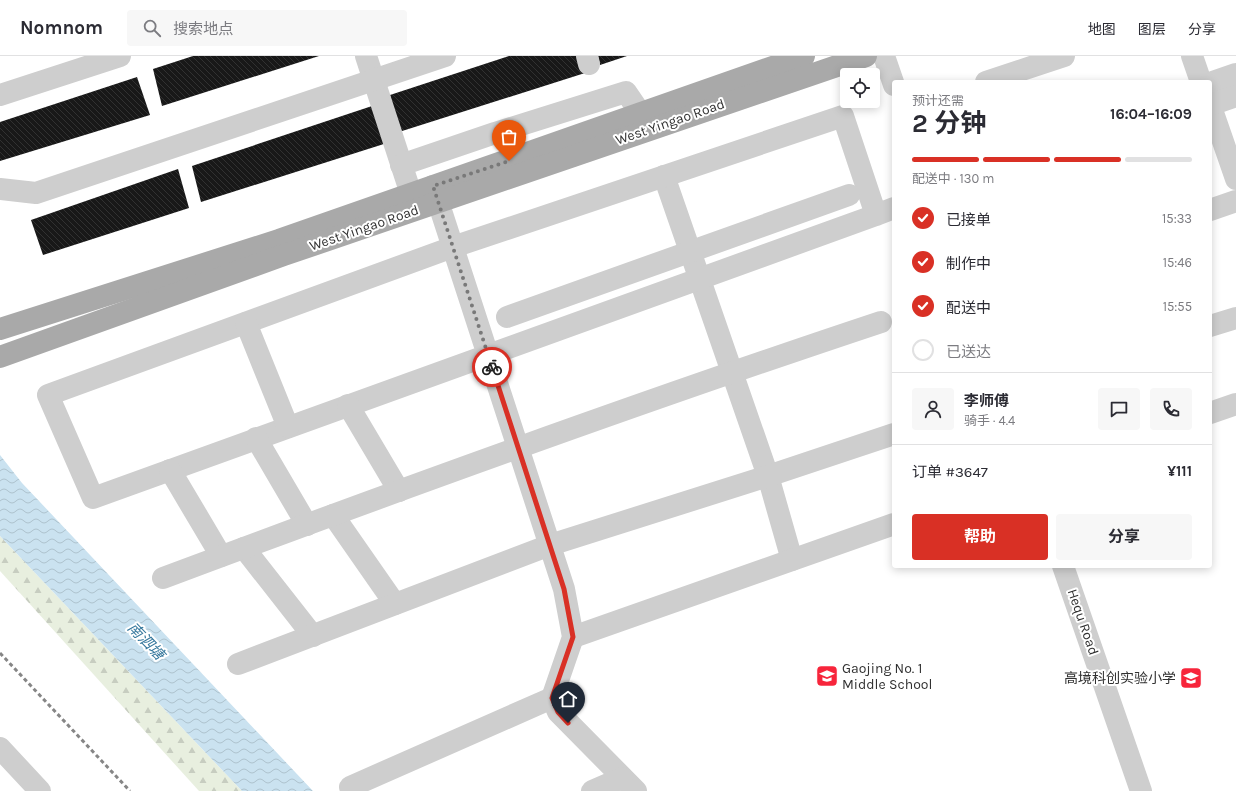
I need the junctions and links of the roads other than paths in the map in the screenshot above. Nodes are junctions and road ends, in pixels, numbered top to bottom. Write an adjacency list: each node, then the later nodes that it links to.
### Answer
1 (120, 56): 15 (street)
2 (366, 56): 10 (street)
3 (445, 56): 10 (street)
4 (804, 56): 19 (main road, West Yingao Road)
5 (866, 56): 25 (main road, West Yingao Road)
6 (884, 56): 11 (street)
7 (1064, 56): 12 (street)
8 (1192, 56): 13 (street)
9 (1236, 74): 14 (street)
10 (374, 80): 20 (street); 23 (street)
11 (892, 80)
12 (992, 80)
13 (1200, 80)
14 (1212, 82)
15 (0, 95)
16 (1236, 96): 17 (street)
17 (1212, 103)
18 (1212, 110): 22 (street)
19 (641, 114): 20 (street); 25 (main road, West Yingao Road)
20 (401, 165): 24 (street)
21 (664, 176): 29 (street); 30 (street); 31 (street)
22 (1236, 179)
23 (0, 189)
24 (411, 194): 25 (main road, West Yingao Road); 38 (main road, West Yingao Road)
25 (436, 195): 30 (street); 40 (main road, West Yingao Road)
26 (849, 195): 31 (street)
27 (1236, 201): 28 (street)
28 (1212, 209)
29 (885, 211): 32 (street)
30 (453, 247): 36 (street); 39 (street)
31 (690, 252): 32 (street); 33 (street)
32 (700, 278): 39 (street); 41 (street)
33 (506, 317)
34 (1236, 318): 37 (street)
35 (881, 322): 41 (street)
36 (246, 323): 45 (street); 49 (street)
37 (1212, 325)
38 (0, 329)
39 (488, 354): 43 (street); 48 (street)
40 (0, 357)
41 (732, 371): 48 (street); 50 (street)
42 (1236, 404): 44 (street)
43 (348, 405): 45 (street); 51 (street)
44 (1212, 412)
45 (288, 427): 47 (street)
46 (892, 435): 50 (street)
47 (256, 438): 49 (street); 53 (street)
48 (518, 447): 51 (street); 55 (street)
49 (170, 470): 57 (street)
50 (768, 476): 55 (street); 58 (street)
51 (399, 491): 52 (street)
52 (333, 515): 53 (street); 61 (street)
53 (307, 524): 56 (street)
54 (892, 525): 58 (street)
55 (550, 545): 61 (street); 63 (street)
56 (244, 548): 57 (street); 62 (street)
57 (221, 556): 60 (street)
58 (792, 560): 63 (street)
59 (1064, 568): 71 (street, Hequ Road)
60 (163, 578)
61 (395, 604): 62 (street)
62 (313, 636): 64 (street)
63 (573, 637): 65 (street)
64 (238, 664)
65 (552, 698): 67 (street); 68 (street)
66 (0, 748): 69 (street)
67 (629, 784): 70 (street)
68 (350, 788)
69 (40, 791)
70 (592, 791)
71 (1141, 791)

